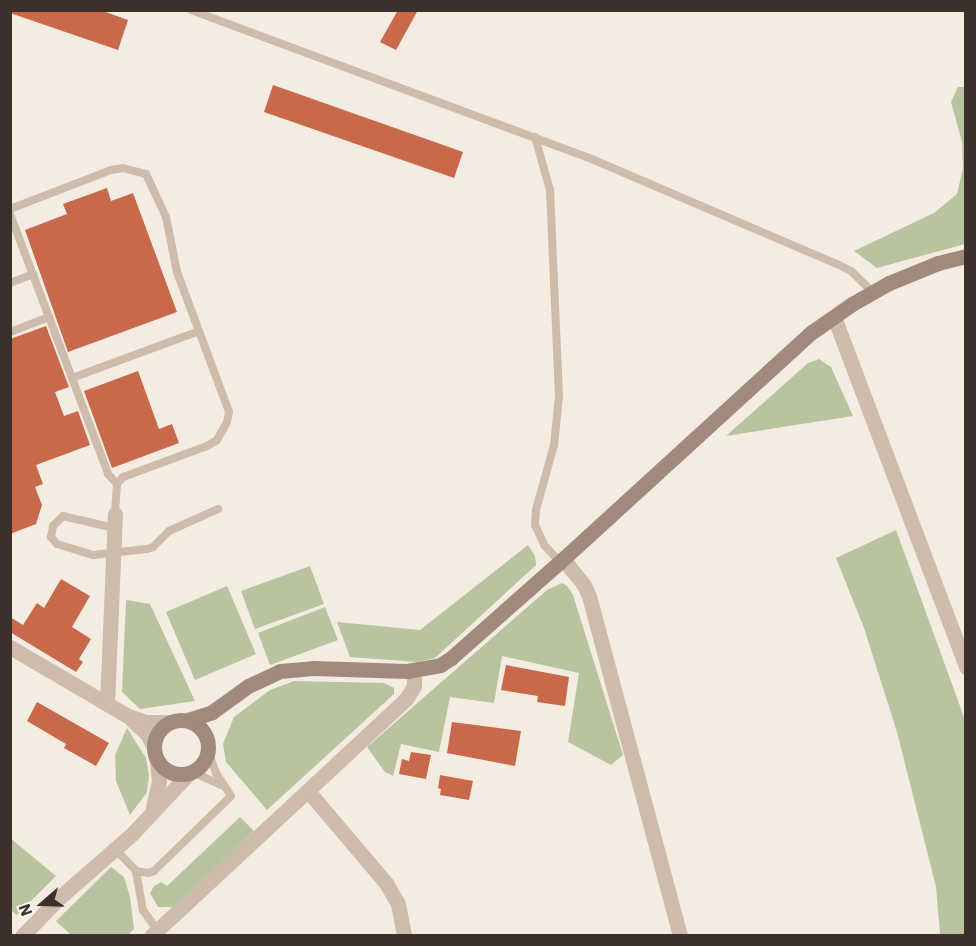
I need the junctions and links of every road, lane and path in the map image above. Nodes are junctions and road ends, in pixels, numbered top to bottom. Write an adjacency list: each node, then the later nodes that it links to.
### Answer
1 (191, 10): 2 (lane)
2 (536, 137): 8 (lane); 18 (lane)
3 (10, 208): 11 (lane)
4 (10, 214): 6 (lane)
5 (966, 256): 8 (street)
6 (33, 274): 7 (lane); 9 (lane)
7 (10, 283)
8 (873, 292): 10 (street)
9 (50, 317): 12 (lane); 13 (lane)
10 (834, 317): 18 (street); 20 (street)
11 (199, 331): 13 (lane); 14 (lane)
12 (10, 332)
13 (72, 378): 14 (lane)
14 (117, 484): 16 (lane)
15 (218, 509): 17 (lane)
16 (115, 521): 17 (street); 17 (lane)
17 (113, 554): 22 (street)
18 (562, 560): 21 (street); 38 (street)
19 (10, 647): 22 (street)
20 (966, 667)
21 (414, 671): 23 (street); 31 (street)
22 (107, 704): 24 (street)
23 (222, 706): 25 (street); 27 (street)
24 (126, 715): 26 (street); 28 (street)
25 (188, 720): 26 (street); 27 (street)
26 (170, 722): 28 (street)
27 (208, 749): 29 (street); 30 (lane)
28 (155, 754): 29 (street); 32 (street)
29 (190, 773): 30 (lane); 32 (street)
30 (222, 786): 34 (lane)
31 (308, 791): 35 (street); 37 (street)
32 (150, 815): 33 (street)
33 (115, 849): 34 (lane); 36 (street)
34 (136, 871): 35 (lane)
35 (154, 933)
36 (22, 936)
37 (404, 936)
38 (680, 936)

